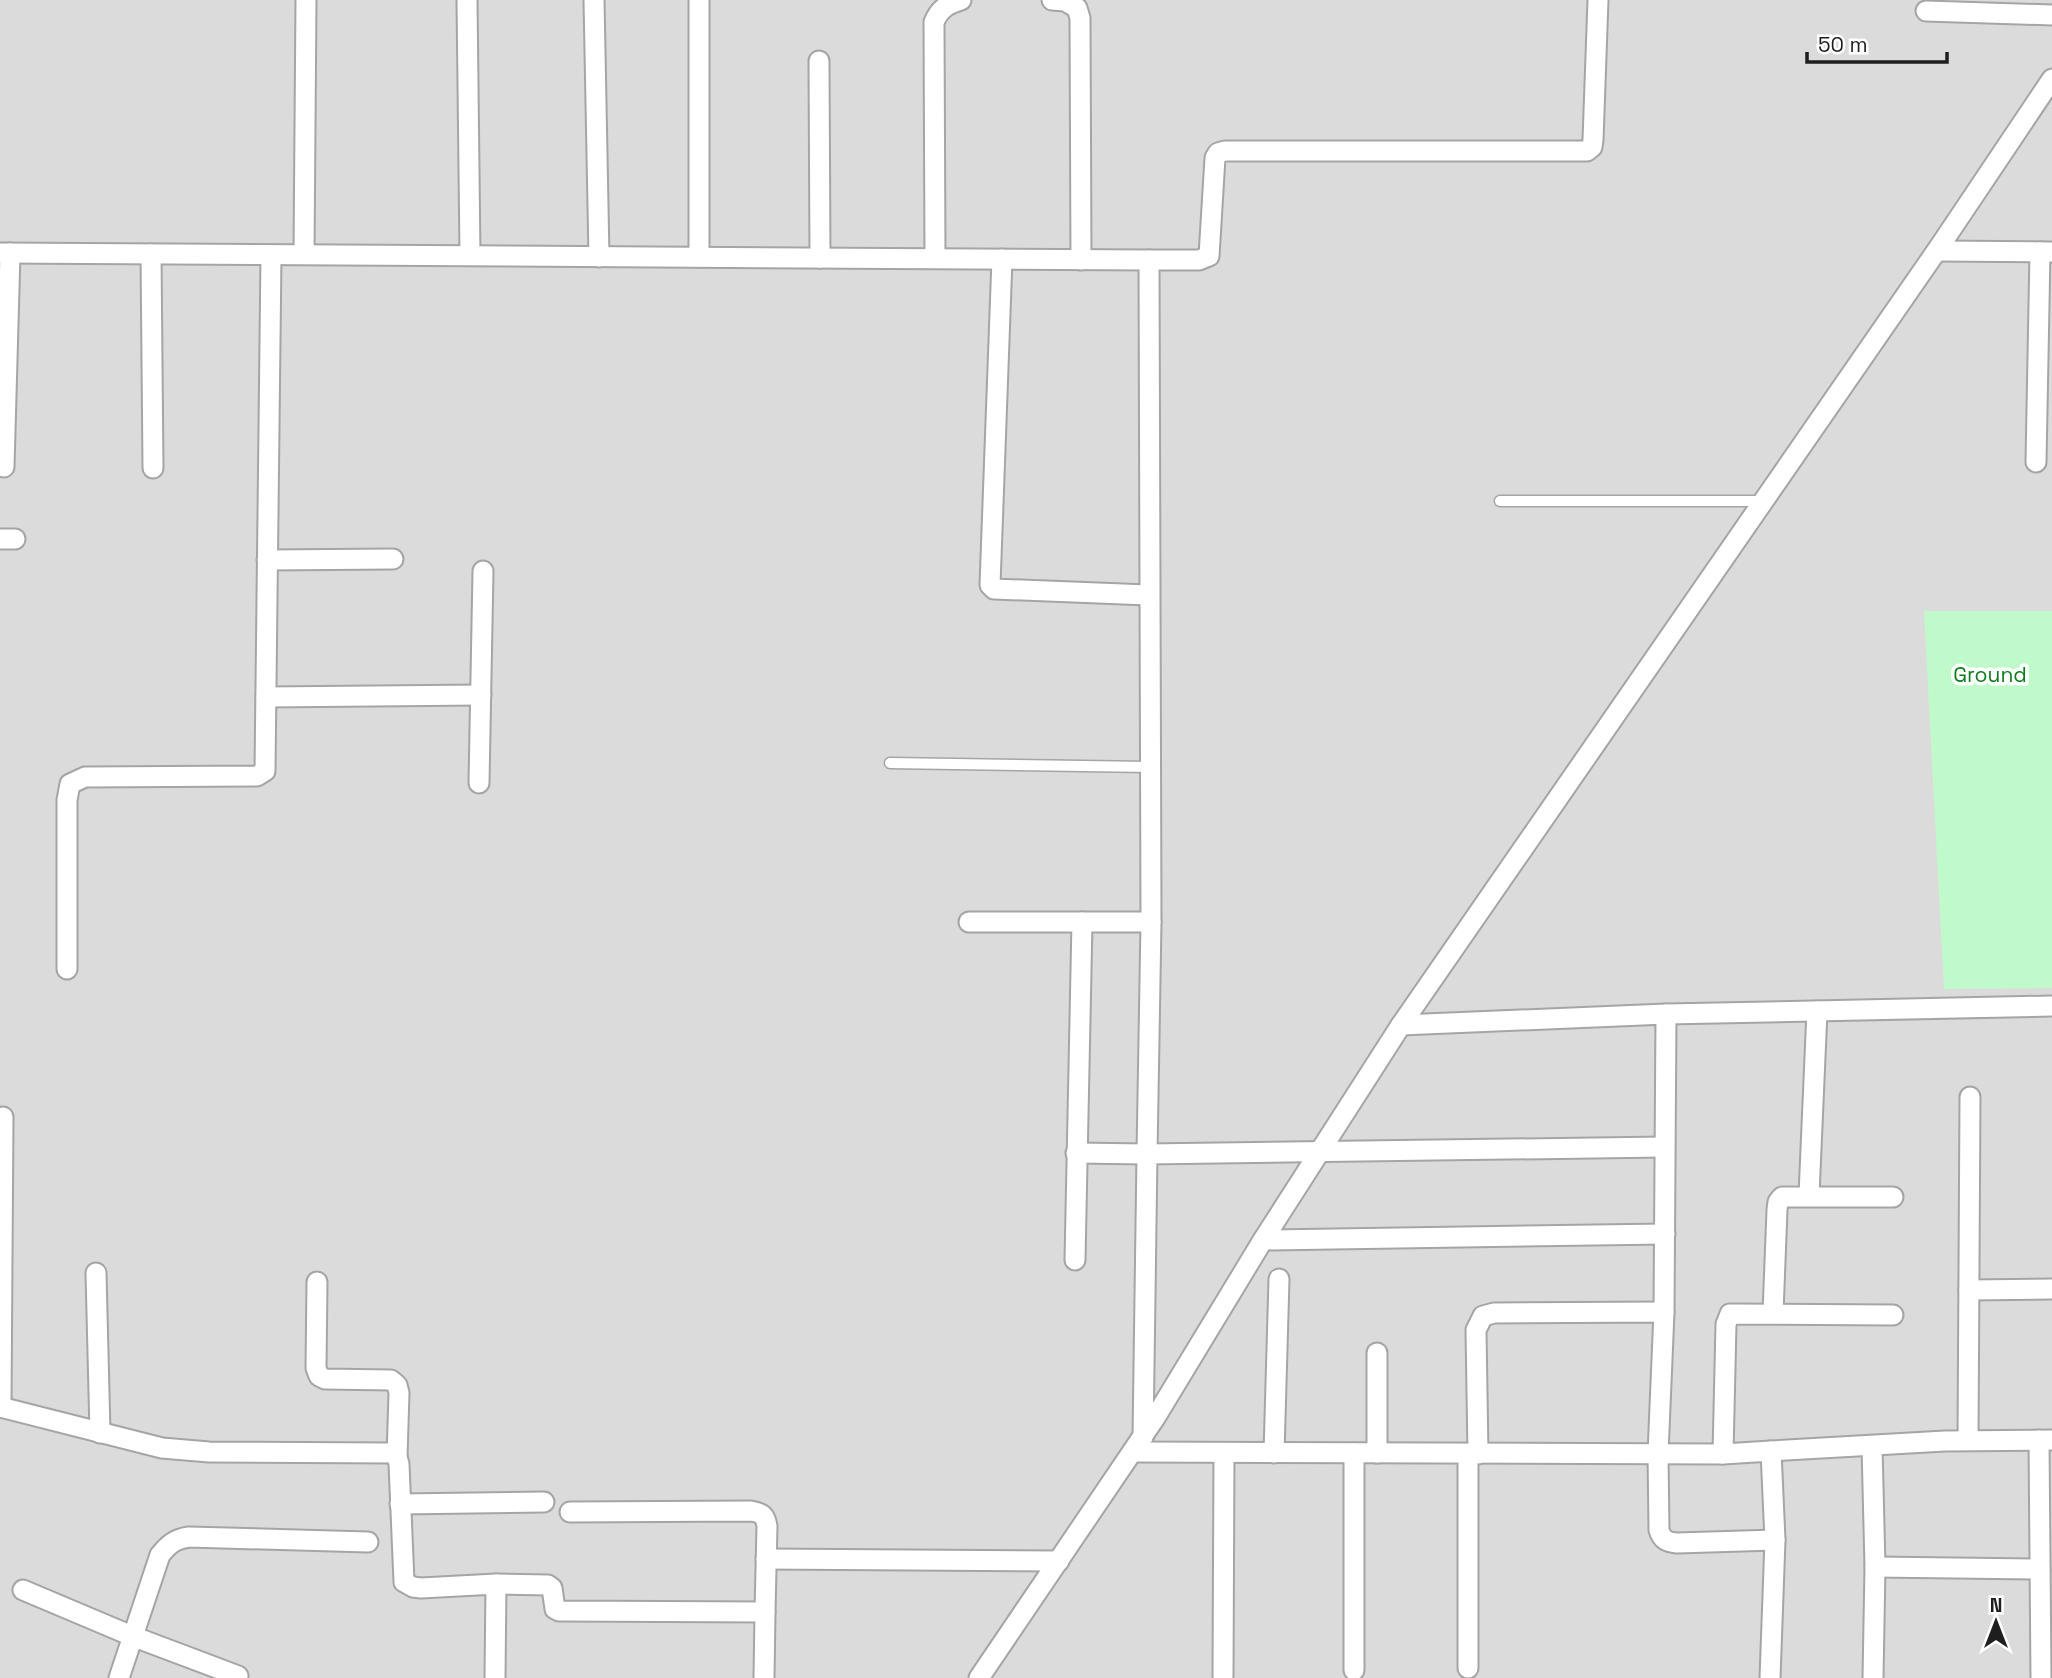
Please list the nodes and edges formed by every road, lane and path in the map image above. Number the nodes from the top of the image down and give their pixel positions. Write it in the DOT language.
graph roads {
  1 [pos="306,0"];
  2 [pos="467,0"];
  3 [pos="594,0"];
  4 [pos="699,0"];
  5 [pos="961,0"];
  6 [pos="1052,0"];
  7 [pos="1598,0"];
  8 [pos="1926,11"];
  9 [pos="2052,15"];
  10 [pos="819,61"];
  11 [pos="2052,79"];
  12 [pos="1937,251"];
  13 [pos="2046,252"];
  14 [pos="5,253"];
  15 [pos="151,254"];
  16 [pos="304,254"];
  17 [pos="271,255"];
  18 [pos="470,255"];
  19 [pos="599,257"];
  20 [pos="699,257"];
  21 [pos="820,258"];
  22 [pos="934,258"];
  23 [pos="1002,259"];
  24 [pos="1081,260"];
  25 [pos="1149,260"];
  26 [pos="2036,463"];
  27 [pos="4,467"];
  28 [pos="153,468"];
  29 [pos="1500,500"];
  30 [pos="1764,501"];
  31 [pos="393,559"];
  32 [pos="267,560"];
  33 [pos="483,571"];
  34 [pos="1148,595"];
  35 [pos="481,695"];
  36 [pos="266,697"];
  37 [pos="890,763"];
  38 [pos="1150,767"];
  39 [pos="479,783"];
  40 [pos="969,922"];
  41 [pos="1082,922"];
  42 [pos="1151,922"];
  43 [pos="67,969"];
  44 [pos="2052,1006"];
  45 [pos="1817,1012"];
  46 [pos="1666,1014"];
  47 [pos="1401,1025"];
  48 [pos="1970,1097"];
  49 [pos="3,1117"];
  50 [pos="1664,1147"];
  51 [pos="1076,1153"];
  52 [pos="1319,1153"];
  53 [pos="1147,1154"];
  54 [pos="1809,1195"];
  55 [pos="1894,1197"];
  56 [pos="1665,1234"];
  57 [pos="1263,1240"];
  58 [pos="1075,1260"];
  59 [pos="96,1273"];
  60 [pos="1279,1279"];
  61 [pos="317,1282"];
  62 [pos="2052,1289"];
  63 [pos="1969,1290"];
  64 [pos="1664,1312"];
  65 [pos="1773,1313"];
  66 [pos="1893,1315"];
  67 [pos="1377,1353"];
  68 [pos="1,1407"];
  69 [pos="100,1433"];
  70 [pos="1968,1440"];
  71 [pos="2045,1440"];
  72 [pos="1138,1445"];
  73 [pos="1872,1446"];
  74 [pos="1771,1451"];
  75 [pos="1224,1453"];
  76 [pos="1274,1453"];
  77 [pos="1354,1453"];
  78 [pos="1377,1453"];
  79 [pos="1473,1454"];
  80 [pos="1658,1454"];
  81 [pos="1723,1454"];
  82 [pos="397,1457"];
  83 [pos="544,1502"];
  84 [pos="400,1504"];
  85 [pos="570,1512"];
  86 [pos="1775,1539"];
  87 [pos="368,1542"];
  88 [pos="766,1559"];
  89 [pos="1059,1561"];
  90 [pos="1875,1567"];
  91 [pos="2040,1569"];
  92 [pos="496,1584"];
  93 [pos="23,1590"];
  94 [pos="765,1612"];
  95 [pos="132,1636"];
  96 [pos="1468,1668"];
  97 [pos="1354,1670"];
  98 [pos="238,1676"];
  99 [pos="1223,1676"];
  100 [pos="119,1678"];
  101 [pos="495,1678"];
  102 [pos="764,1678"];
  103 [pos="979,1678"];
  104 [pos="1770,1678"];
  105 [pos="1873,1678"];
  106 [pos="2041,1678"];
  1 -- 16 [label="street"];
  2 -- 18 [label="street"];
  3 -- 19 [label="street"];
  4 -- 20 [label="street"];
  5 -- 22 [label="street"];
  6 -- 24 [label="street"];
  7 -- 25 [label="street"];
  8 -- 9 [label="street"];
  10 -- 21 [label="street"];
  11 -- 12 [label="street"];
  12 -- 13 [label="street"];
  12 -- 30 [label="street"];
  13 -- 26 [label="street"];
  14 -- 15 [label="street"];
  14 -- 27 [label="street"];
  15 -- 17 [label="street"];
  15 -- 28 [label="street"];
  16 -- 17 [label="street"];
  16 -- 18 [label="street"];
  17 -- 32 [label="street"];
  18 -- 19 [label="street"];
  19 -- 20 [label="street"];
  20 -- 21 [label="street"];
  21 -- 22 [label="street"];
  22 -- 23 [label="street"];
  23 -- 24 [label="street"];
  23 -- 34 [label="street"];
  24 -- 25 [label="street"];
  25 -- 34 [label="street"];
  29 -- 30 [label="lane"];
  30 -- 47 [label="street"];
  31 -- 32 [label="street"];
  32 -- 36 [label="street"];
  33 -- 35 [label="street"];
  34 -- 38 [label="street"];
  35 -- 36 [label="street"];
  35 -- 39 [label="street"];
  36 -- 43 [label="street"];
  37 -- 38 [label="lane"];
  38 -- 42 [label="street"];
  40 -- 41 [label="street"];
  41 -- 42 [label="street"];
  41 -- 51 [label="street"];
  42 -- 53 [label="street"];
  44 -- 45 [label="street"];
  45 -- 46 [label="street"];
  45 -- 54 [label="street"];
  46 -- 47 [label="street"];
  46 -- 50 [label="street"];
  47 -- 52 [label="street"];
  48 -- 63 [label="street"];
  49 -- 68 [label="street"];
  50 -- 52 [label="street"];
  50 -- 56 [label="street"];
  51 -- 53 [label="street"];
  51 -- 58 [label="street"];
  52 -- 53 [label="street"];
  52 -- 57 [label="street"];
  53 -- 72 [label="street"];
  54 -- 55 [label="street"];
  54 -- 65 [label="street"];
  56 -- 57 [label="street"];
  56 -- 64 [label="street"];
  57 -- 72 [label="street"];
  59 -- 69 [label="street"];
  60 -- 76 [label="street"];
  61 -- 82 [label="street"];
  62 -- 63 [label="street"];
  63 -- 70 [label="street"];
  64 -- 79 [label="street"];
  64 -- 80 [label="street"];
  65 -- 66 [label="street"];
  65 -- 81 [label="street"];
  67 -- 78 [label="street"];
  68 -- 69 [label="street"];
  69 -- 82 [label="street"];
  70 -- 71 [label="street"];
  70 -- 73 [label="street"];
  71 -- 91 [label="street"];
  72 -- 75 [label="street"];
  72 -- 89 [label="street"];
  73 -- 74 [label="street"];
  73 -- 90 [label="street"];
  74 -- 81 [label="street"];
  74 -- 86 [label="street"];
  75 -- 76 [label="street"];
  75 -- 99 [label="street"];
  76 -- 77 [label="street"];
  77 -- 78 [label="street"];
  77 -- 97 [label="street"];
  78 -- 79 [label="street"];
  79 -- 80 [label="street"];
  79 -- 96 [label="street"];
  80 -- 81 [label="street"];
  80 -- 86 [label="street"];
  82 -- 84 [label="street"];
  83 -- 84 [label="street"];
  84 -- 92 [label="street"];
  85 -- 88 [label="street"];
  86 -- 104 [label="street"];
  87 -- 95 [label="street"];
  88 -- 89 [label="street"];
  88 -- 94 [label="street"];
  89 -- 103 [label="street"];
  90 -- 91 [label="street"];
  90 -- 105 [label="street"];
  91 -- 106 [label="street"];
  92 -- 94 [label="street"];
  92 -- 101 [label="street"];
  93 -- 95 [label="street"];
  94 -- 102 [label="street"];
  95 -- 98 [label="street"];
  95 -- 100 [label="street"];
}
